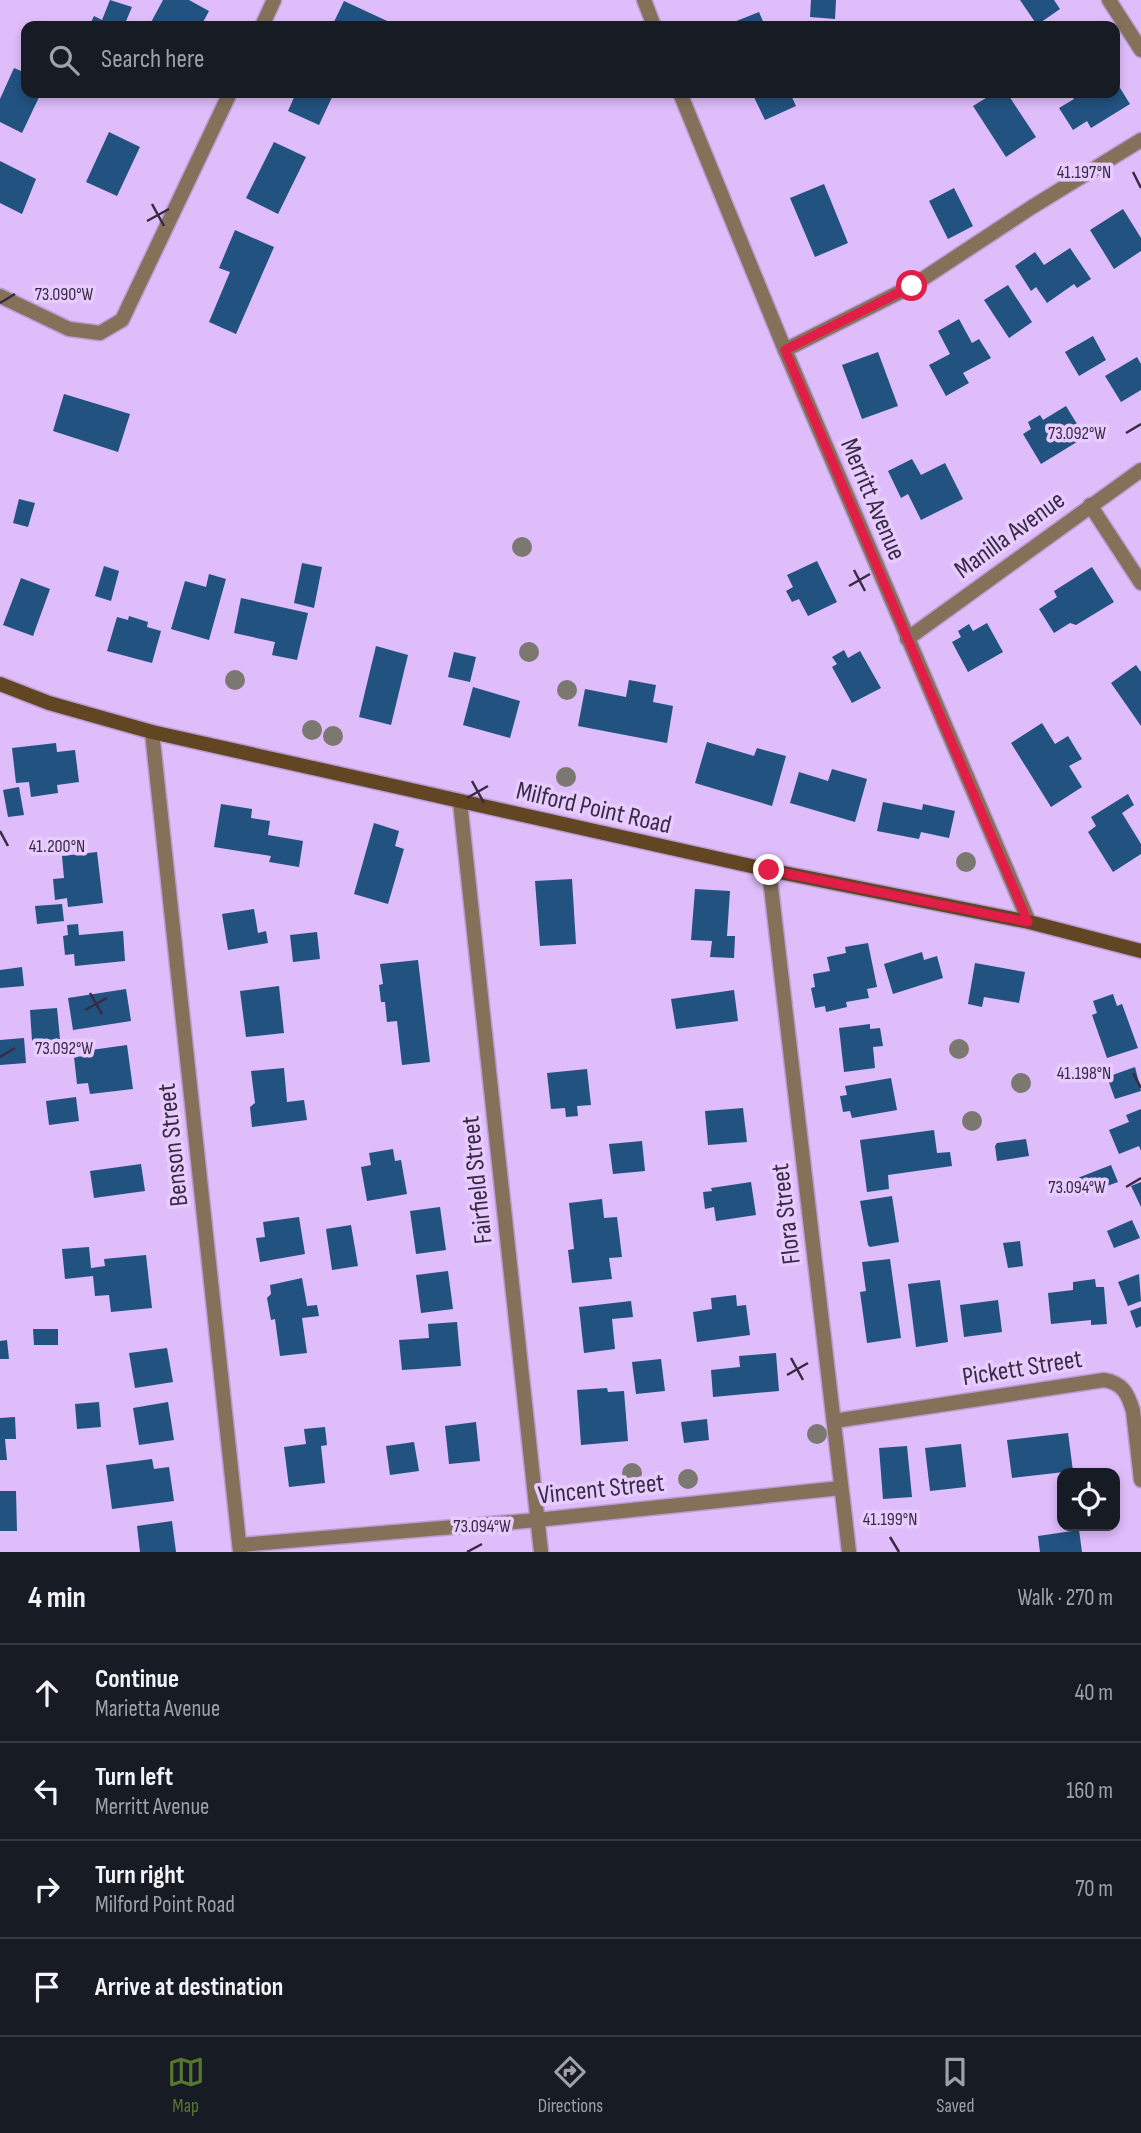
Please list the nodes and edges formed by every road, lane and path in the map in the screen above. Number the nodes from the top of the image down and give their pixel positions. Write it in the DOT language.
graph roads {
  1 [pos="274,0"];
  2 [pos="644,0"];
  3 [pos="1109,0"];
  4 [pos="264,21"];
  5 [pos="652,21"];
  6 [pos="1141,50"];
  7 [pos="228,98"];
  8 [pos="682,98"];
  9 [pos="1141,140"];
  10 [pos="0,296"];
  11 [pos="785,350"];
  12 [pos="1141,470"];
  13 [pos="1090,505"];
  14 [pos="1141,583"];
  15 [pos="907,639"];
  16 [pos="0,684"];
  17 [pos="152,732"];
  18 [pos="460,802"];
  19 [pos="769,870"];
  20 [pos="1028,922"];
  21 [pos="1141,950"];
  22 [pos="834,1421"];
  23 [pos="1141,1480"];
  24 [pos="841,1488"];
  25 [pos="537,1520"];
  26 [pos="240,1549"];
  27 [pos="541,1552"];
  28 [pos="849,1552"];
  1 -- 4 [label="street"];
  2 -- 5 [label="street"];
  3 -- 6 [label="street"];
  7 -- 10 [label="street"];
  8 -- 11 [label="street, Merritt Avenue"];
  9 -- 11 [label="street"];
  11 -- 15 [label="street, Merritt Avenue"];
  12 -- 13 [label="street, Manilla Avenue"];
  13 -- 14 [label="street"];
  13 -- 15 [label="street, Manilla Avenue"];
  15 -- 20 [label="street, Merritt Avenue"];
  16 -- 17 [label="main road, Milford Point Road"];
  17 -- 18 [label="main road, Milford Point Road"];
  17 -- 26 [label="street, Benson Street"];
  18 -- 19 [label="main road, Milford Point Road"];
  18 -- 25 [label="street, Fairfield Street"];
  19 -- 20 [label="main road, Milford Point Road"];
  19 -- 22 [label="street, Flora Street"];
  20 -- 21 [label="main road, Milford Point Road"];
  22 -- 23 [label="street, Pickett Street"];
  22 -- 24 [label="street, Flora Street"];
  24 -- 25 [label="street, Vincent Street"];
  24 -- 28 [label="street, Flora Street"];
  25 -- 26 [label="street, Vincent Street"];
  25 -- 27 [label="street, Fairfield Street"];
}
